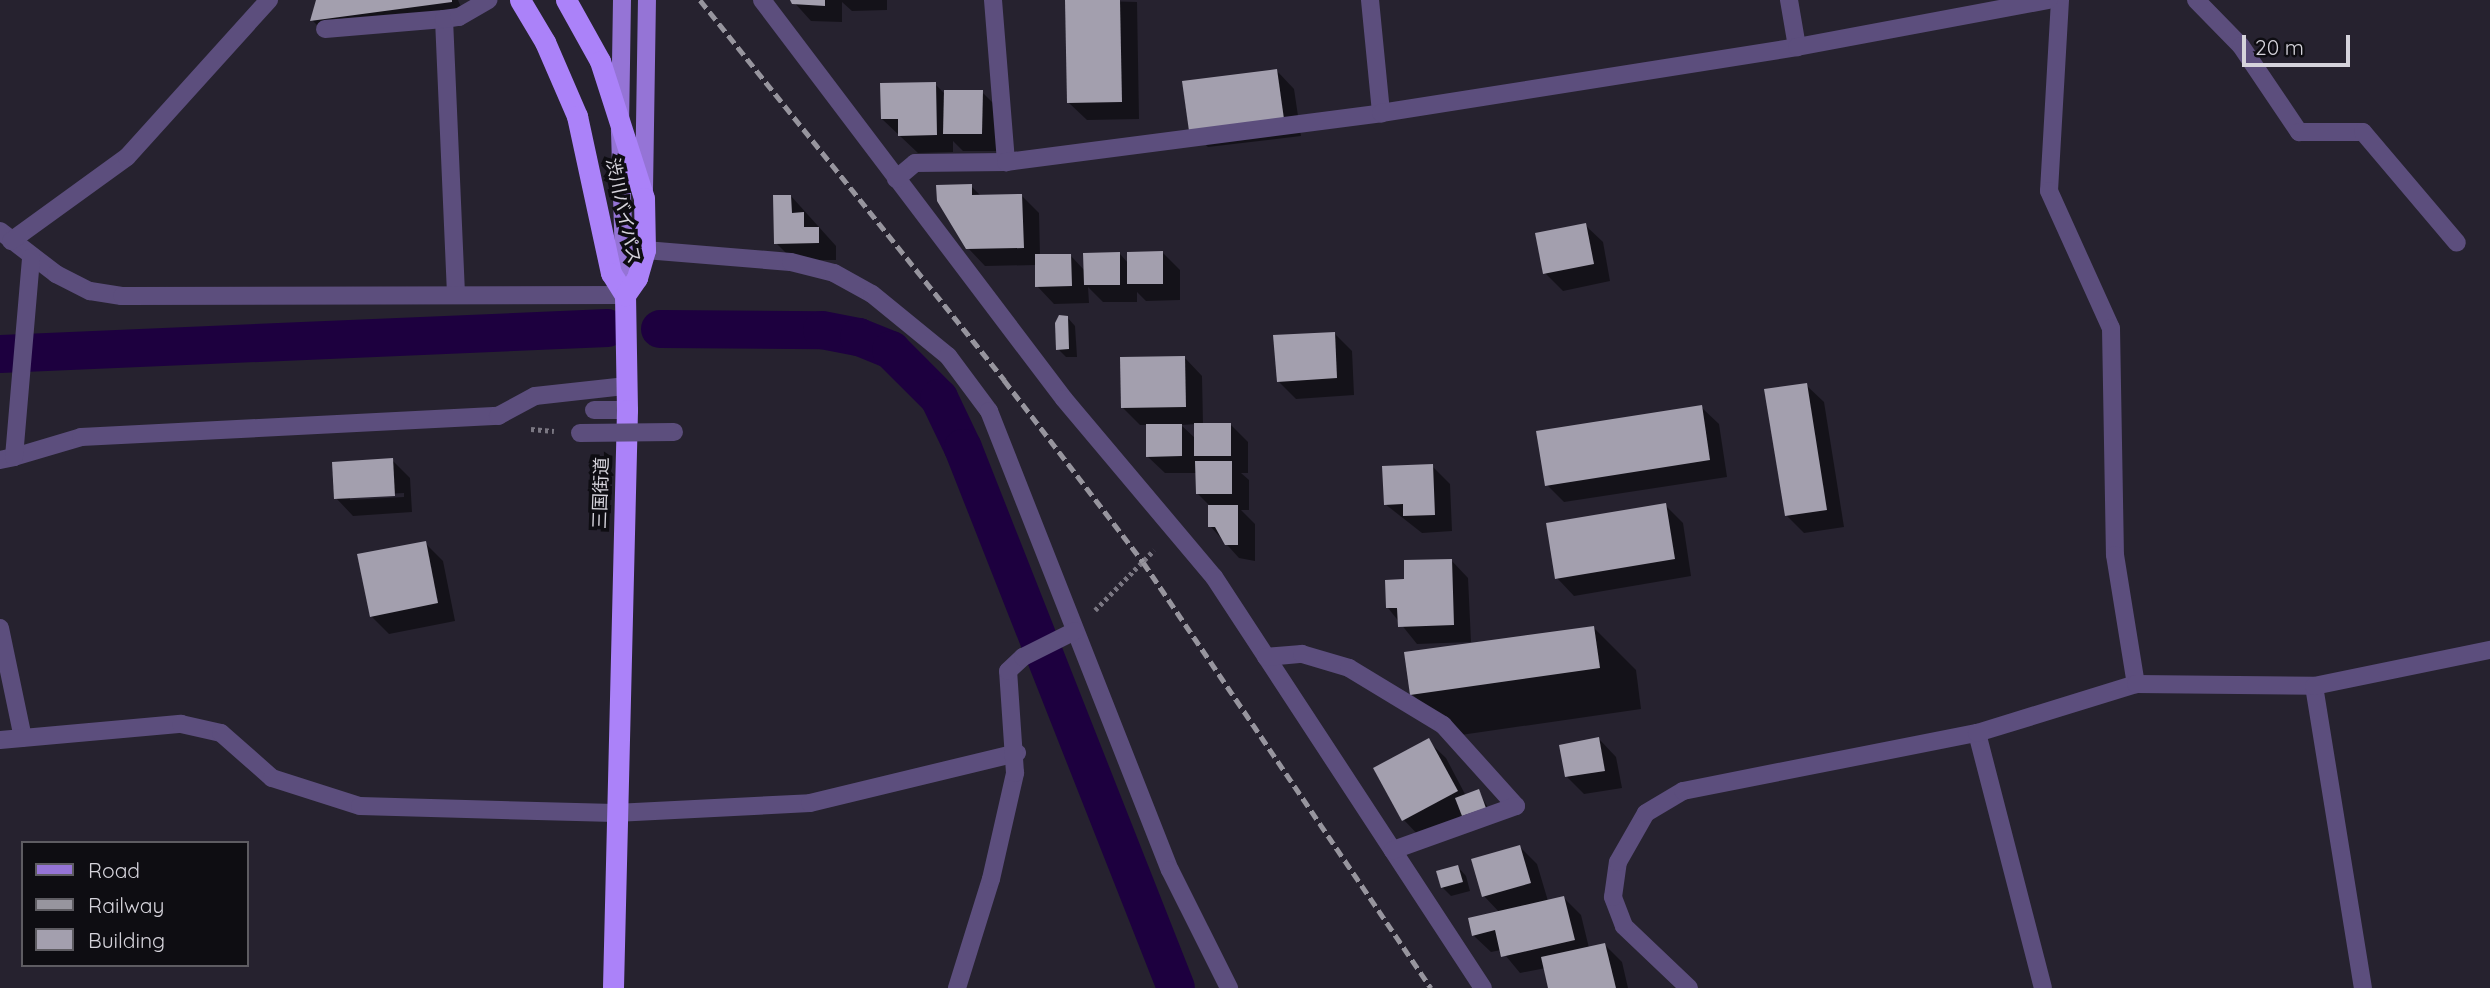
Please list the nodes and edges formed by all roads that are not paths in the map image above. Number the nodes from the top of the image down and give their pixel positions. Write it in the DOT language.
graph roads {
  1 [pos="268,0"];
  2 [pos="489,0"];
  3 [pos="520,0"];
  4 [pos="566,0"];
  5 [pos="622,0"];
  6 [pos="647,0"];
  7 [pos="762,0"];
  8 [pos="993,0"];
  9 [pos="1370,0"];
  10 [pos="1789,0"];
  11 [pos="2049,0"];
  12 [pos="2060,0"];
  13 [pos="2196,0"];
  14 [pos="444,19"];
  15 [pos="325,29"];
  16 [pos="1797,47"];
  17 [pos="1381,113"];
  18 [pos="620,132"];
  19 [pos="1006,162"];
  20 [pos="896,179"];
  21 [pos="644,198"];
  22 [pos="6,236"];
  23 [pos="2457,243"];
  24 [pos="645,250"];
  25 [pos="31,258"];
  26 [pos="456,292"];
  27 [pos="625,295"];
  28 [pos="626,386"];
  29 [pos="594,410"];
  30 [pos="626,410"];
  31 [pos="674,432"];
  32 [pos="580,433"];
  33 [pos="7,459"];
  34 [pos="0,628"];
  35 [pos="1075,631"];
  36 [pos="2490,650"];
  37 [pos="1266,657"];
  38 [pos="2136,684"];
  39 [pos="2314,686"];
  40 [pos="1977,733"];
  41 [pos="23,738"];
  42 [pos="0,740"];
  43 [pos="1017,753"];
  44 [pos="615,813"];
  45 [pos="1393,850"];
  46 [pos="613,988"];
  47 [pos="957,988"];
  48 [pos="1229,988"];
  49 [pos="1483,988"];
  50 [pos="1689,988"];
  51 [pos="2043,988"];
  52 [pos="2362,988"];
  1 -- 22 [label="street"];
  2 -- 14 [label="street"];
  3 -- 27 [label="highway, 渋川バイパス"];
  4 -- 18 [label="highway, 渋川バイパス"];
  5 -- 18 [label="main road, 三国街道"];
  6 -- 21 [label="main road"];
  7 -- 20 [label="street"];
  8 -- 19 [label="street"];
  9 -- 17 [label="street"];
  10 -- 16 [label="street"];
  11 -- 16 [label="street"];
  12 -- 38 [label="street"];
  13 -- 23 [label="street"];
  14 -- 15 [label="street"];
  14 -- 26 [label="street"];
  16 -- 17 [label="street"];
  17 -- 19 [label="street"];
  18 -- 21 [label="highway, 渋川バイパス"];
  18 -- 27 [label="main road, 三国街道"];
  19 -- 20 [label="street"];
  20 -- 37 [label="street"];
  21 -- 24 [label="highway, 渋川バイパス"];
  22 -- 25 [label="street"];
  24 -- 27 [label="highway, 渋川バイパス"];
  24 -- 35 [label="street"];
  25 -- 26 [label="street"];
  25 -- 33 [label="street"];
  26 -- 27 [label="street"];
  27 -- 28 [label="highway, 三国街道"];
  28 -- 30 [label="highway, 三国街道"];
  28 -- 33 [label="street"];
  29 -- 30 [label="street"];
  30 -- 44 [label="highway, 三国街道"];
  31 -- 32 [label="street, bridge"];
  34 -- 41 [label="street"];
  35 -- 43 [label="street"];
  35 -- 48 [label="street"];
  36 -- 39 [label="street"];
  37 -- 45 [label="street"];
  37 -- 45 [label="street"];
  38 -- 39 [label="street"];
  38 -- 40 [label="street"];
  39 -- 52 [label="street"];
  40 -- 50 [label="street"];
  40 -- 51 [label="street"];
  41 -- 42 [label="street"];
  41 -- 44 [label="street"];
  43 -- 44 [label="street"];
  43 -- 47 [label="street"];
  44 -- 46 [label="highway, 三国街道"];
  45 -- 49 [label="street"];
}
